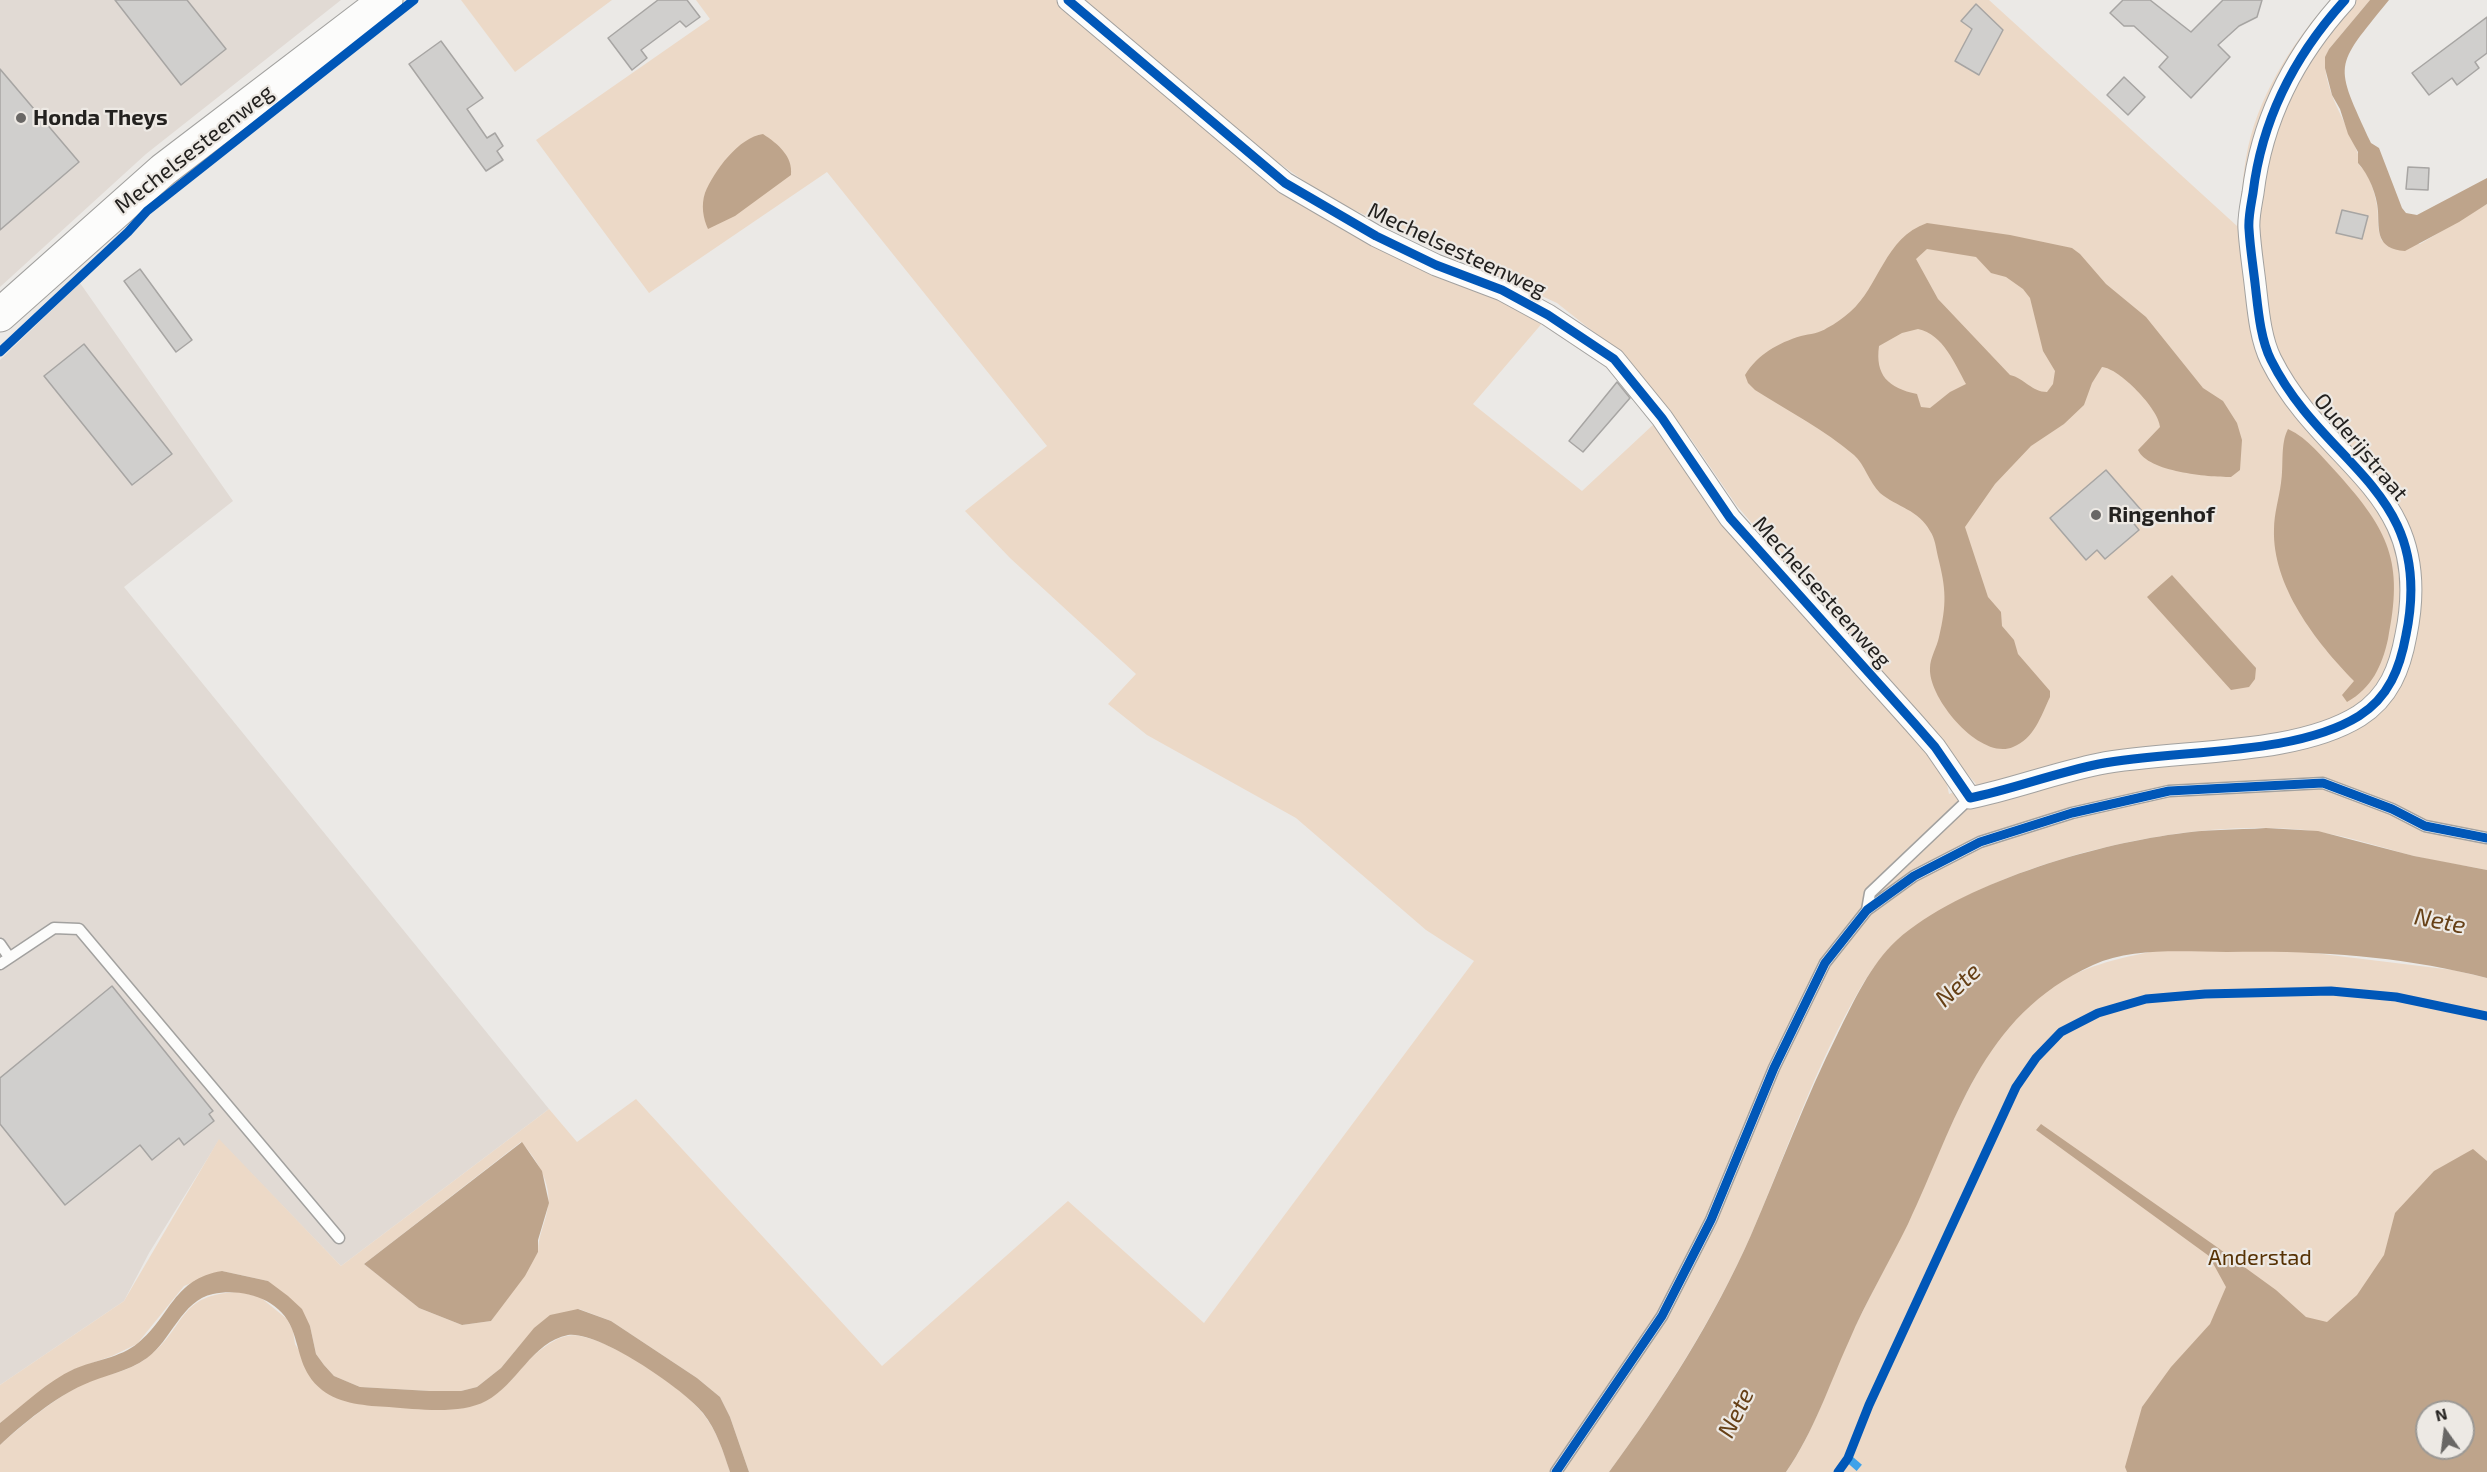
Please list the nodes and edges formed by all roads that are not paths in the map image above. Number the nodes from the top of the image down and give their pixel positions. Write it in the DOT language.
graph roads {
  1 [pos="386,0"];
  2 [pos="1068,0"];
  3 [pos="2345,0"];
  4 [pos="2,310"];
  5 [pos="1970,798"];
  6 [pos="2487,838"];
  7 [pos="1867,910"];
  8 [pos="0,944"];
  9 [pos="5,960"];
  10 [pos="339,1238"];
  11 [pos="1556,1472"];
  1 -- 4 [label="main road, Mechelsesteenweg"];
  2 -- 5 [label="street, Mechelsesteenweg"];
  3 -- 5 [label="street, Ouderijstraat"];
  5 -- 7 [label="lane"];
  6 -- 7 [label="lane"];
  7 -- 11 [label="lane"];
  8 -- 9 [label="lane"];
  9 -- 10 [label="lane"];
}
